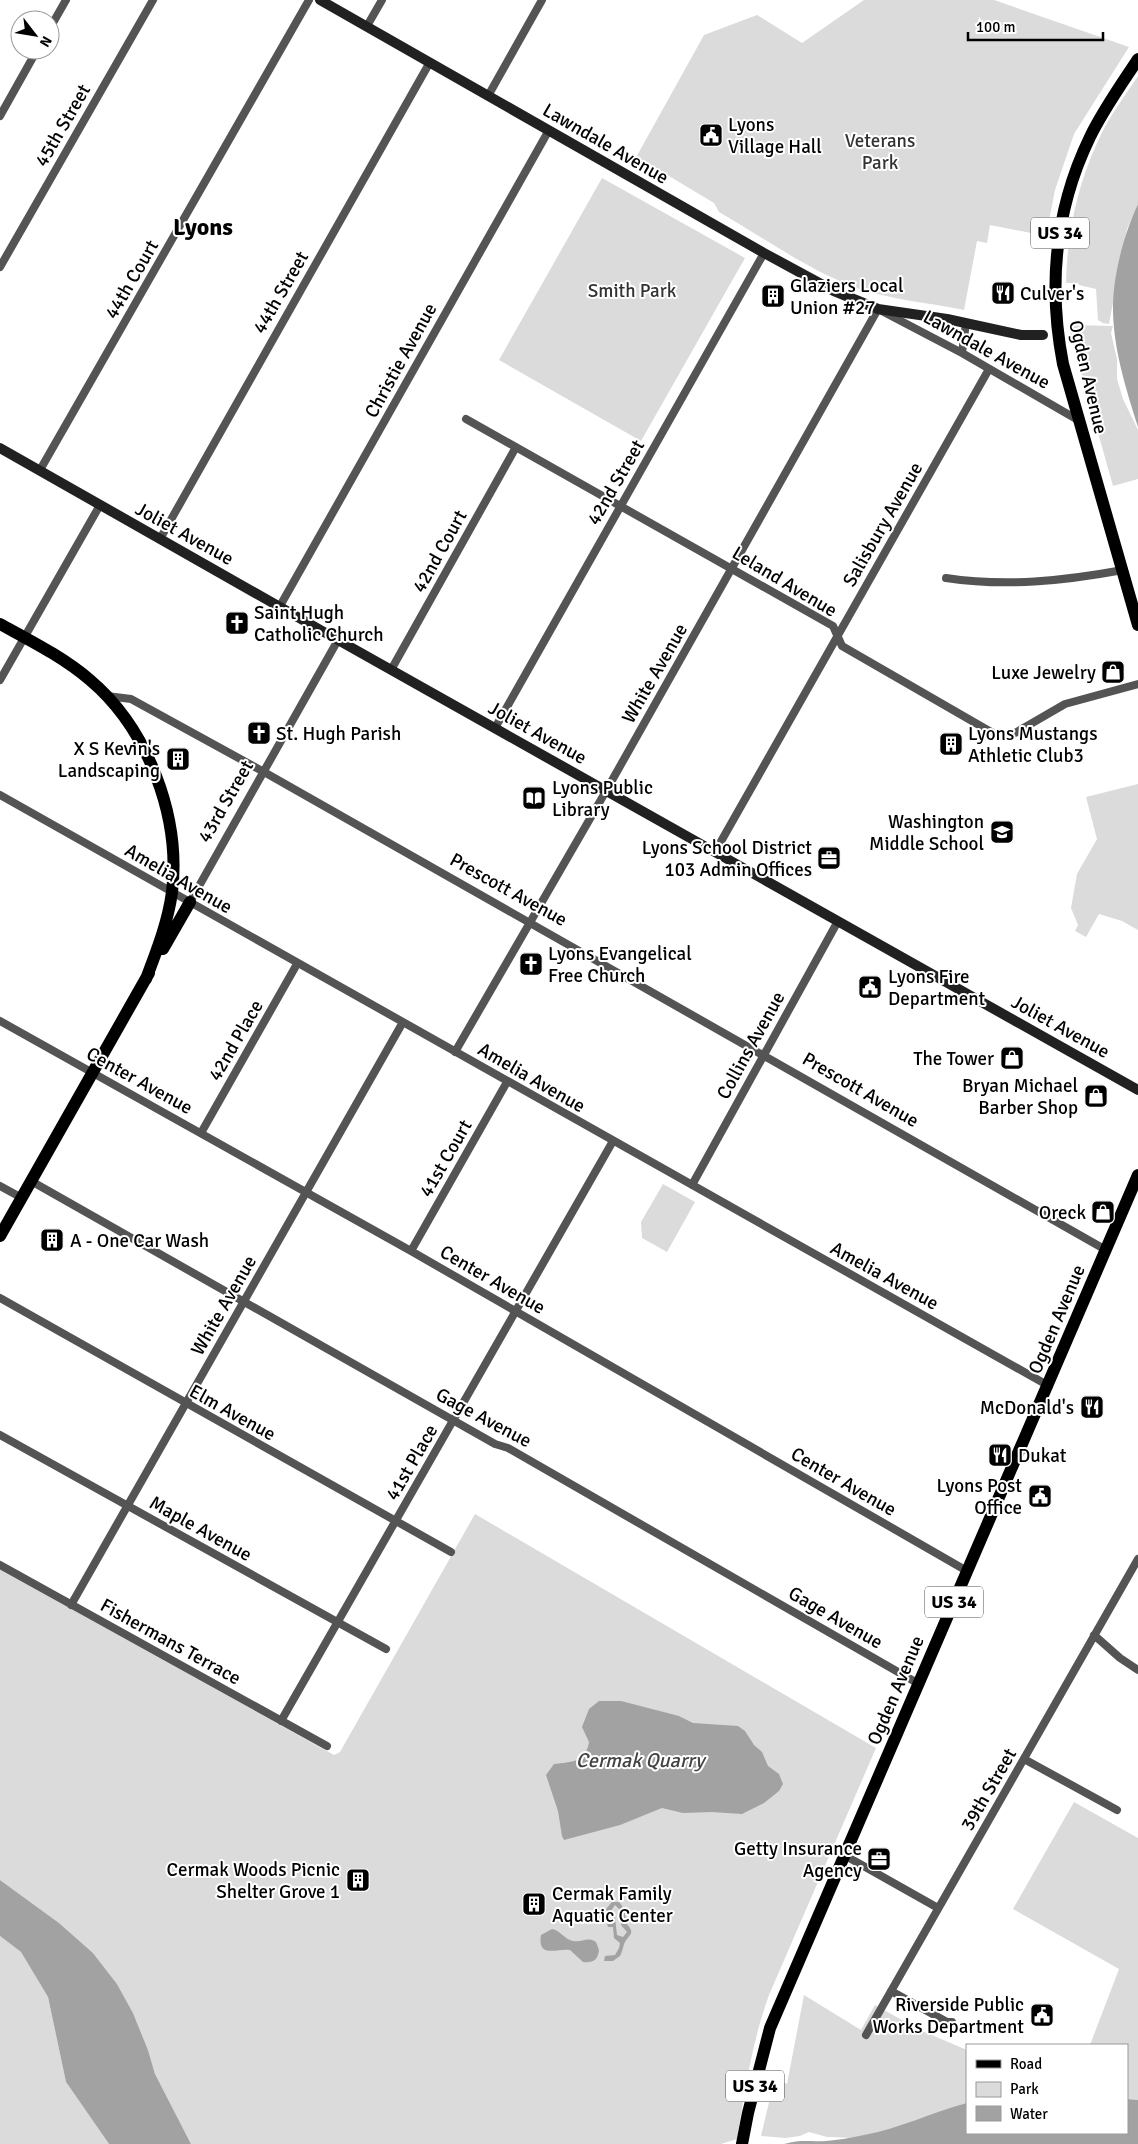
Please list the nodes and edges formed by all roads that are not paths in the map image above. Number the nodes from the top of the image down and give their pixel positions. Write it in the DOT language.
graph roads {
  1 [pos="153,0"];
  2 [pos="309,0"];
  3 [pos="320,0"];
  4 [pos="382,0"];
  5 [pos="542,0"];
  6 [pos="367,26"];
  7 [pos="1138,59"];
  8 [pos="31,60"];
  9 [pos="430,62"];
  10 [pos="488,96"];
  11 [pos="0,116"];
  12 [pos="549,130"];
  13 [pos="764,254"];
  14 [pos="0,267"];
  15 [pos="878,309"];
  16 [pos="966,323"];
  17 [pos="1057,334"];
  18 [pos="1043,335"];
  19 [pos="962,353"];
  20 [pos="989,369"];
  21 [pos="466,419"];
  22 [pos="1078,420"];
  23 [pos="516,447"];
  24 [pos="0,448"];
  25 [pos="40,470"];
  26 [pos="100,505"];
  27 [pos="621,506"];
  28 [pos="160,539"];
  29 [pos="732,568"];
  30 [pos="1123,570"];
  31 [pos="946,578"];
  32 [pos="280,606"];
  33 [pos="0,624"];
  34 [pos="1138,625"];
  35 [pos="838,635"];
  36 [pos="24,637"];
  37 [pos="338,640"];
  38 [pos="391,670"];
  39 [pos="0,680"];
  40 [pos="1138,684"];
  41 [pos="106,696"];
  42 [pos="495,728"];
  43 [pos="264,772"];
  44 [pos="606,791"];
  45 [pos="0,795"];
  46 [pos="715,852"];
  47 [pos="172,892"];
  48 [pos="190,902"];
  49 [pos="838,921"];
  50 [pos="529,922"];
  51 [pos="297,964"];
  52 [pos="146,979"];
  53 [pos="0,1021"];
  54 [pos="402,1022"];
  55 [pos="455,1052"];
  56 [pos="763,1054"];
  57 [pos="93,1073"];
  58 [pos="508,1082"];
  59 [pos="1138,1090"];
  60 [pos="201,1133"];
  61 [pos="613,1141"];
  62 [pos="1138,1176"];
  63 [pos="31,1182"];
  64 [pos="692,1185"];
  65 [pos="0,1186"];
  66 [pos="306,1192"];
  67 [pos="22,1198"];
  68 [pos="0,1236"];
  69 [pos="1106,1250"];
  70 [pos="411,1251"];
  71 [pos="0,1298"];
  72 [pos="243,1303"];
  73 [pos="516,1311"];
  74 [pos="1048,1386"];
  75 [pos="185,1404"];
  76 [pos="454,1420"];
  77 [pos="0,1435"];
  78 [pos="127,1506"];
  79 [pos="396,1522"];
  80 [pos="451,1552"];
  81 [pos="1138,1559"];
  82 [pos="0,1565"];
  83 [pos="967,1571"];
  84 [pos="71,1604"];
  85 [pos="337,1623"];
  86 [pos="1094,1635"];
  87 [pos="386,1650"];
  88 [pos="1138,1670"];
  89 [pos="919,1684"];
  90 [pos="281,1721"];
  91 [pos="327,1746"];
  92 [pos="1024,1758"];
  93 [pos="1117,1810"];
  94 [pos="844,1855"];
  95 [pos="938,1908"];
  96 [pos="892,1991"];
  97 [pos="952,2022"];
  98 [pos="866,2035"];
  99 [pos="742,2144"];
  1 -- 14 [label="street, 45th Street"];
  2 -- 25 [label="street, 44th Court"];
  3 -- 6 [label="street, Lawndale Avenue"];
  4 -- 6 [label="street"];
  5 -- 10 [label="street"];
  6 -- 9 [label="street, Lawndale Avenue"];
  7 -- 17 [label="main road, Ogden Avenue / US 34"];
  8 -- 11 [label="street"];
  9 -- 10 [label="street, Lawndale Avenue"];
  9 -- 28 [label="street, 44th Street"];
  10 -- 12 [label="street, Lawndale Avenue"];
  12 -- 13 [label="street, Lawndale Avenue"];
  12 -- 32 [label="street, Christie Avenue"];
  13 -- 15 [label="street, Lawndale Avenue"];
  13 -- 27 [label="street, 42nd Street"];
  15 -- 16 [label="street, Lawndale Avenue"];
  15 -- 19 [label="street, Lawndale Avenue"];
  15 -- 29 [label="street, White Avenue"];
  16 -- 18 [label="street, Lawndale Avenue"];
  16 -- 19 [label="street"];
  17 -- 18 [label="street, Lawndale Avenue"];
  17 -- 22 [label="main road, Ogden Avenue / US 34"];
  19 -- 20 [label="street, Lawndale Avenue"];
  20 -- 22 [label="street, Lawndale Avenue"];
  20 -- 35 [label="street, Salisbury Avenue"];
  21 -- 23 [label="street, Leland Avenue"];
  22 -- 30 [label="main road, Ogden Avenue / US 34"];
  23 -- 27 [label="street, Leland Avenue"];
  23 -- 38 [label="street, 42nd Court"];
  24 -- 25 [label="street, Joliet Avenue"];
  25 -- 26 [label="street, Joliet Avenue"];
  26 -- 28 [label="street, Joliet Avenue"];
  26 -- 36 [label="street"];
  27 -- 29 [label="street, Leland Avenue"];
  27 -- 42 [label="street, 42nd Street"];
  28 -- 32 [label="street, Joliet Avenue"];
  29 -- 35 [label="street, Leland Avenue"];
  29 -- 44 [label="street, White Avenue"];
  30 -- 31 [label="street"];
  30 -- 34 [label="main road, Ogden Avenue / US 34"];
  32 -- 37 [label="street, Joliet Avenue"];
  33 -- 36 [label="main road"];
  35 -- 40 [label="street, Leland Avenue"];
  35 -- 46 [label="street, Salisbury Avenue"];
  36 -- 39 [label="street"];
  36 -- 41 [label="main road"];
  37 -- 38 [label="street, Joliet Avenue"];
  37 -- 43 [label="street, 43rd Street"];
  38 -- 42 [label="street, Joliet Avenue"];
  41 -- 43 [label="street, Prescott Avenue"];
  41 -- 47 [label="main road"];
  42 -- 44 [label="street, Joliet Avenue"];
  43 -- 48 [label="street, 43rd Street"];
  43 -- 50 [label="street, Prescott Avenue"];
  44 -- 46 [label="street, Joliet Avenue"];
  44 -- 50 [label="street, White Avenue"];
  45 -- 47 [label="street, Amelia Avenue"];
  46 -- 49 [label="street, Joliet Avenue"];
  47 -- 48 [label="street, Amelia Avenue"];
  47 -- 52 [label="main road"];
  48 -- 51 [label="street, Amelia Avenue"];
  48 -- 52 [label="main road"];
  49 -- 56 [label="street, Collins Avenue"];
  49 -- 59 [label="street, Joliet Avenue"];
  50 -- 55 [label="street, White Avenue"];
  50 -- 56 [label="street, Prescott Avenue"];
  51 -- 54 [label="street, Amelia Avenue"];
  51 -- 60 [label="street, 42nd Place"];
  52 -- 57 [label="main road"];
  53 -- 57 [label="street, Center Avenue"];
  54 -- 55 [label="street, Amelia Avenue"];
  54 -- 66 [label="street, White Avenue"];
  55 -- 58 [label="street, Amelia Avenue"];
  56 -- 64 [label="street, Collins Avenue"];
  56 -- 69 [label="street, Prescott Avenue"];
  57 -- 60 [label="street, Center Avenue"];
  57 -- 63 [label="main road"];
  58 -- 61 [label="street, Amelia Avenue"];
  58 -- 70 [label="street, 41st Court"];
  60 -- 66 [label="street, Center Avenue"];
  61 -- 64 [label="street, Amelia Avenue"];
  61 -- 73 [label="street, 41st Place"];
  62 -- 69 [label="main road, Ogden Avenue / US 34"];
  63 -- 67 [label="main road"];
  63 -- 72 [label="street, Gage Avenue"];
  64 -- 74 [label="street, Amelia Avenue"];
  65 -- 67 [label="street"];
  66 -- 70 [label="street, Center Avenue"];
  66 -- 72 [label="street, White Avenue"];
  67 -- 68 [label="main road"];
  69 -- 74 [label="main road, Ogden Avenue / US 34"];
  70 -- 73 [label="street, Center Avenue"];
  71 -- 75 [label="street, Elm Avenue"];
  72 -- 75 [label="street, White Avenue"];
  72 -- 76 [label="street, Gage Avenue"];
  73 -- 76 [label="street, 41st Place"];
  73 -- 83 [label="street, Center Avenue"];
  74 -- 83 [label="main road, Ogden Avenue / US 34"];
  75 -- 78 [label="street, White Avenue"];
  75 -- 79 [label="street, Elm Avenue"];
  76 -- 79 [label="street, 41st Place"];
  76 -- 89 [label="street, Gage Avenue"];
  77 -- 78 [label="street, Maple Avenue"];
  78 -- 84 [label="street, White Avenue"];
  78 -- 85 [label="street, Maple Avenue"];
  79 -- 80 [label="street, Elm Avenue"];
  79 -- 85 [label="street, 41st Place"];
  81 -- 86 [label="street, 39th Street"];
  82 -- 84 [label="street, Fishermans Terrace"];
  83 -- 89 [label="main road, Ogden Avenue / US 34"];
  84 -- 90 [label="street, Fishermans Terrace"];
  85 -- 87 [label="street, Maple Avenue"];
  85 -- 90 [label="street, 41st Place"];
  86 -- 88 [label="street"];
  86 -- 92 [label="street, 39th Street"];
  89 -- 94 [label="main road, Ogden Avenue / US 34"];
  90 -- 91 [label="street, Fishermans Terrace"];
  92 -- 93 [label="street"];
  92 -- 95 [label="street, 39th Street"];
  94 -- 95 [label="street"];
  94 -- 99 [label="main road, Ogden Avenue / US 34"];
  95 -- 96 [label="street, 39th Street"];
  96 -- 97 [label="street"];
  96 -- 98 [label="street, 39th Street"];
}
